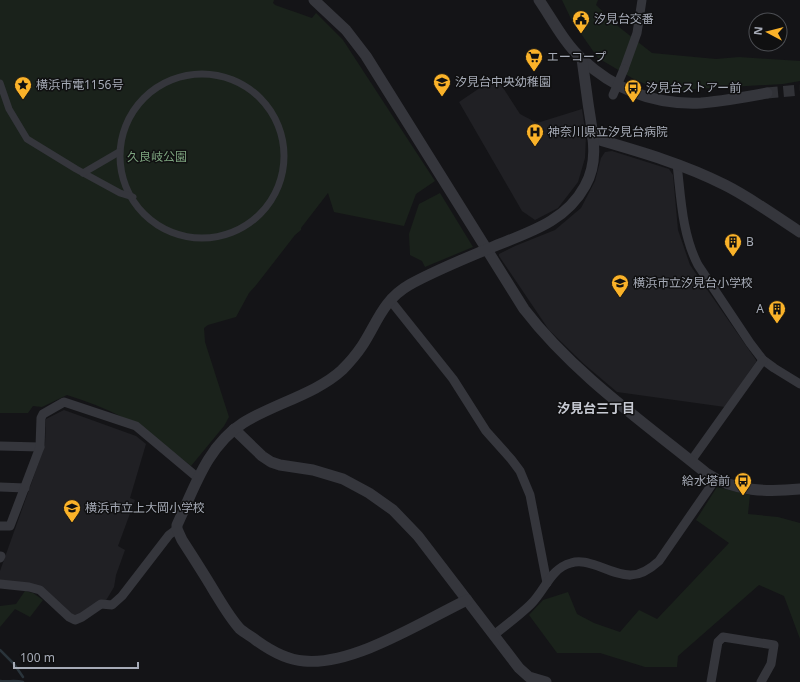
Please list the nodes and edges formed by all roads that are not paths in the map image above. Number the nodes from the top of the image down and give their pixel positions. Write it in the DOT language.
graph roads {
  1 [pos="314,0"];
  2 [pos="540,0"];
  3 [pos="642,0"];
  4 [pos="582,59"];
  5 [pos="0,83"];
  6 [pos="767,94"];
  7 [pos="613,95"];
  8 [pos="594,138"];
  9 [pos="119,152"];
  10 [pos="677,164"];
  11 [pos="82,173"];
  12 [pos="133,197"];
  13 [pos="800,232"];
  14 [pos="487,249"];
  15 [pos="390,300"];
  16 [pos="763,360"];
  17 [pos="800,384"];
  18 [pos="234,429"];
  19 [pos="0,446"];
  20 [pos="40,447"];
  21 [pos="691,461"];
  22 [pos="198,478"];
  23 [pos="716,480"];
  24 [pos="0,487"];
  25 [pos="25,488"];
  26 [pos="800,489"];
  27 [pos="0,526"];
  28 [pos="177,530"];
  29 [pos="547,583"];
  30 [pos="0,584"];
  31 [pos="467,600"];
  32 [pos="494,635"];
  33 [pos="546,682"];
  34 [pos="711,682"];
  35 [pos="761,682"];
  1 -- 14 [label="street"];
  2 -- 4 [label="street"];
  3 -- 7 [label="street, bridge"];
  4 -- 6 [label="street"];
  4 -- 8 [label="street"];
  5 -- 11 [label="street"];
  8 -- 10 [label="street"];
  8 -- 14 [label="street"];
  9 -- 11 [label="street"];
  9 -- 12 [label="street"];
  9 -- 12 [label="street"];
  10 -- 13 [label="street"];
  10 -- 16 [label="street"];
  11 -- 12 [label="street"];
  14 -- 15 [label="street"];
  14 -- 21 [label="street"];
  15 -- 18 [label="street"];
  15 -- 29 [label="street"];
  16 -- 17 [label="street"];
  16 -- 21 [label="street"];
  18 -- 22 [label="street"];
  18 -- 31 [label="street"];
  19 -- 20 [label="street"];
  20 -- 22 [label="street"];
  20 -- 25 [label="street"];
  21 -- 23 [label="street"];
  22 -- 28 [label="street"];
  23 -- 26 [label="street"];
  23 -- 29 [label="street"];
  24 -- 25 [label="street"];
  25 -- 27 [label="street"];
  28 -- 30 [label="street"];
  28 -- 31 [label="street"];
  29 -- 32 [label="street"];
  31 -- 32 [label="street"];
  32 -- 33 [label="street"];
  34 -- 35 [label="street"];
}
